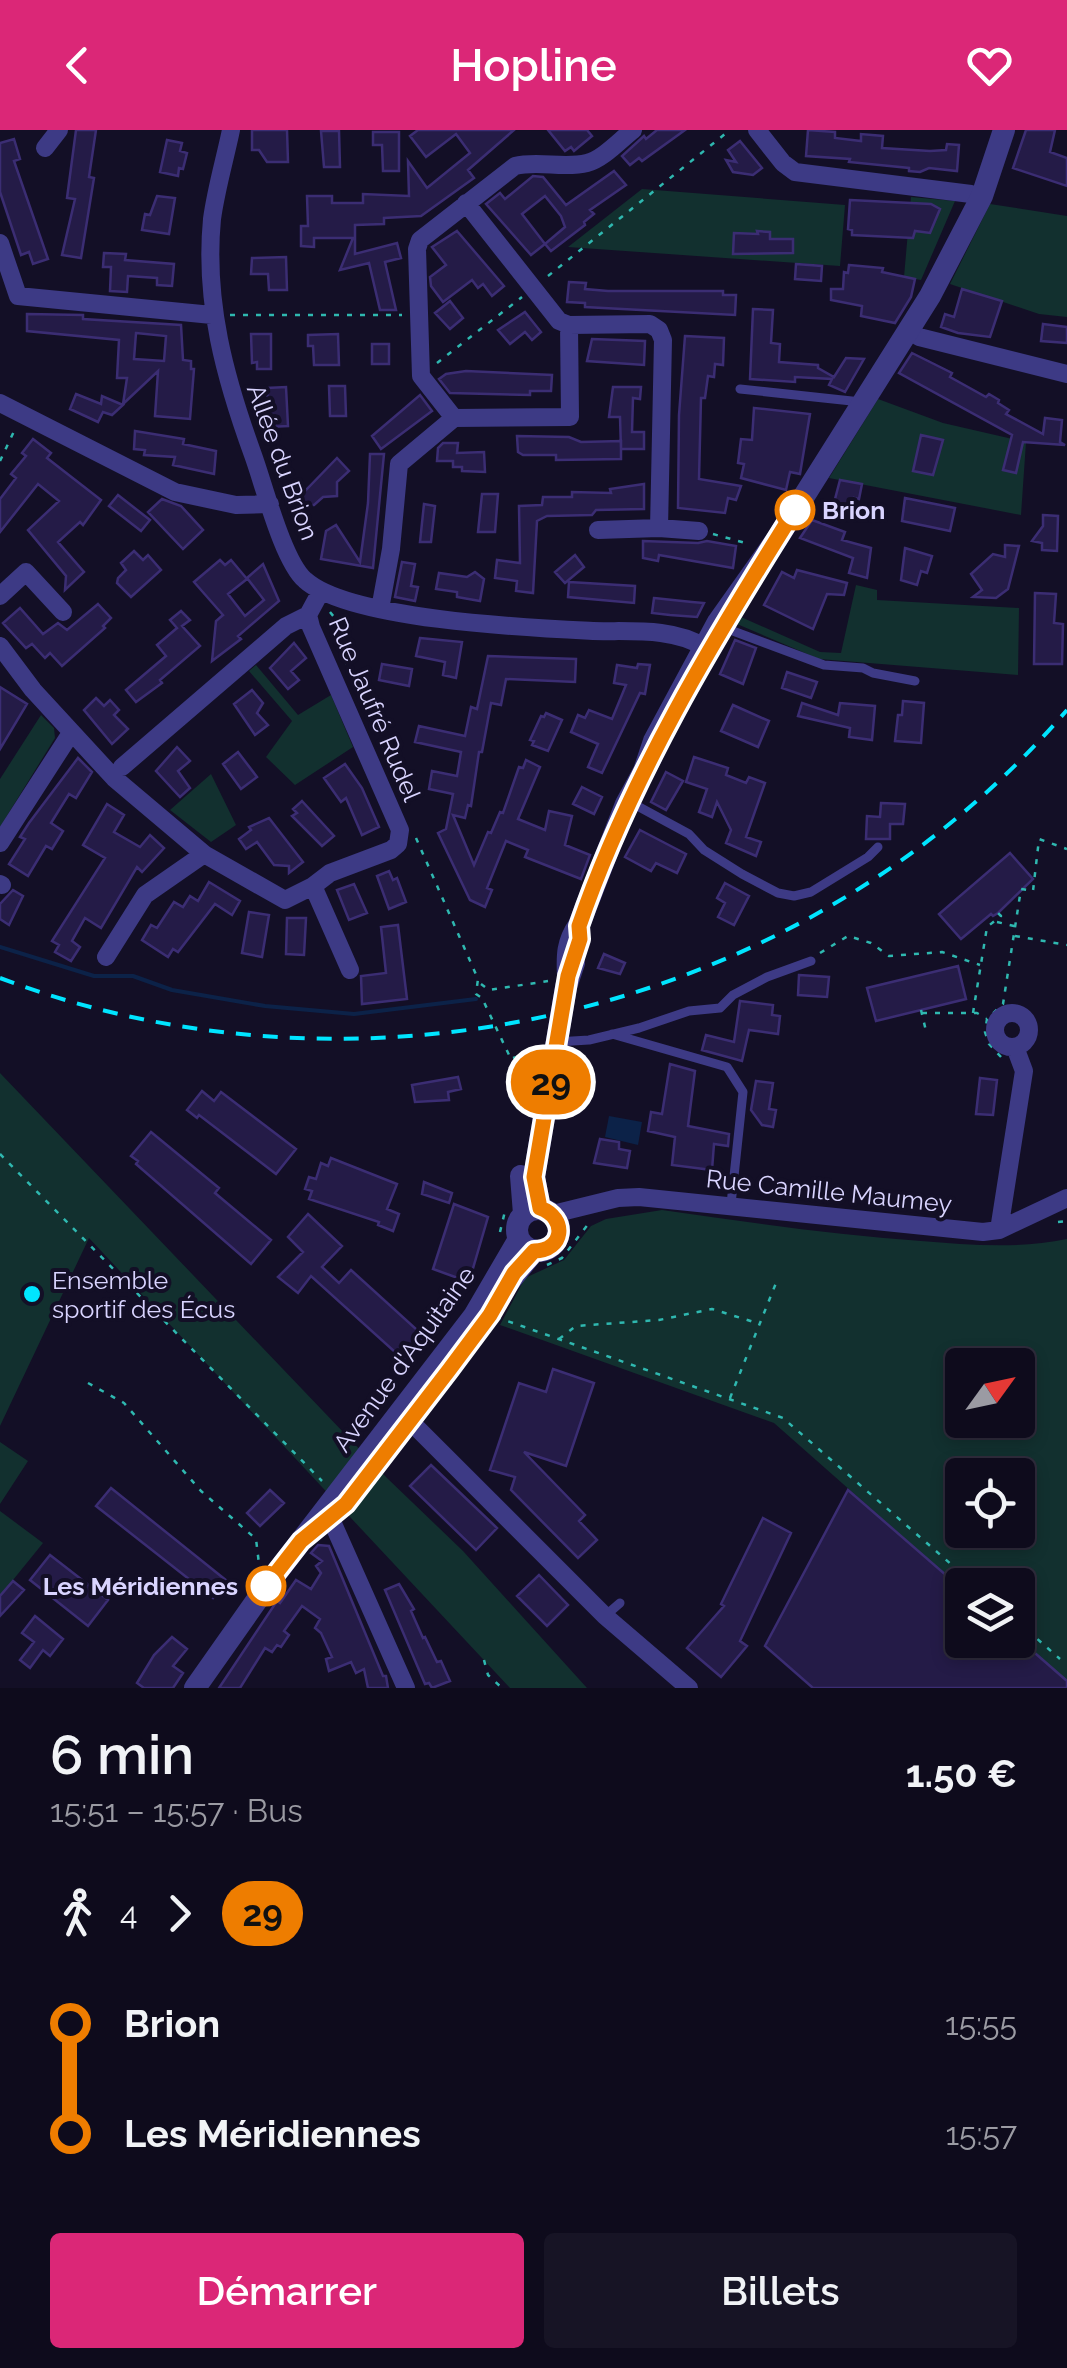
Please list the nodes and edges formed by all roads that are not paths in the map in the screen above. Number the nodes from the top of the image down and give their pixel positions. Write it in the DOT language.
graph roads {
  1 [pos="59,130"];
  2 [pos="231,130"];
  3 [pos="633,130"];
  4 [pos="756,130"];
  5 [pos="992,130"];
  6 [pos="1004,130"];
  7 [pos="45,148"];
  8 [pos="977,195"];
  9 [pos="466,203"];
  10 [pos="0,242"];
  11 [pos="212,314"];
  12 [pos="568,325"];
  13 [pos="909,330"];
  14 [pos="1067,374"];
  15 [pos="740,390"];
  16 [pos="864,402"];
  17 [pos="0,404"];
  18 [pos="454,418"];
  19 [pos="270,504"];
  20 [pos="659,528"];
  21 [pos="598,530"];
  22 [pos="699,532"];
  23 [pos="769,550"];
  24 [pos="321,591"];
  25 [pos="0,596"];
  26 [pos="380,609"];
  27 [pos="63,612"];
  28 [pos="308,615"];
  29 [pos="725,628"];
  30 [pos="0,646"];
  31 [pos="707,649"];
  32 [pos="915,681"];
  33 [pos="71,734"];
  34 [pos="122,767"];
  35 [pos="628,801"];
  36 [pos="0,843"];
  37 [pos="878,847"];
  38 [pos="204,854"];
  39 [pos="313,886"];
  40 [pos="106,958"];
  41 [pos="812,961"];
  42 [pos="350,970"];
  43 [pos="612,1034"];
  44 [pos="1015,1047"];
  45 [pos="552,1052"];
  46 [pos="1067,1198"];
  47 [pos="730,1204"];
  48 [pos="544,1215"];
  49 [pos="999,1230"];
  50 [pos="523,1249"];
  51 [pos="408,1412"];
  52 [pos="328,1504"];
  53 [pos="195,1688"];
  54 [pos="406,1688"];
  55 [pos="689,1688"];
  1 -- 7 [label="street"];
  2 -- 11 [label="street, Allée du Brion"];
  3 -- 9 [label="street"];
  4 -- 8 [label="street"];
  5 -- 8 [label="street"];
  6 -- 8 [label="street"];
  8 -- 13 [label="street"];
  9 -- 12 [label="street"];
  9 -- 18 [label="street"];
  10 -- 11 [label="street"];
  11 -- 19 [label="street, Allée du Brion"];
  12 -- 18 [label="street"];
  12 -- 20 [label="street"];
  13 -- 14 [label="street"];
  13 -- 16 [label="street"];
  15 -- 16 [label="lane"];
  16 -- 23 [label="street"];
  17 -- 19 [label="street"];
  18 -- 26 [label="street"];
  19 -- 24 [label="street, Allée du Brion"];
  20 -- 21 [label="street"];
  20 -- 22 [label="street"];
  23 -- 29 [label="street"];
  23 -- 31 [label="street"];
  24 -- 26 [label="street"];
  24 -- 28 [label="street, Rue Jaufré Rudel"];
  25 -- 27 [label="street"];
  26 -- 31 [label="street"];
  28 -- 34 [label="street"];
  28 -- 39 [label="street, Rue Jaufré Rudel"];
  29 -- 31 [label="street"];
  29 -- 32 [label="lane"];
  30 -- 33 [label="street"];
  31 -- 35 [label="street"];
  33 -- 36 [label="street"];
  33 -- 38 [label="street"];
  35 -- 37 [label="lane"];
  35 -- 45 [label="street"];
  38 -- 39 [label="street, Rue Jaufré Rudel"];
  38 -- 40 [label="street"];
  39 -- 42 [label="street"];
  41 -- 43 [label="lane"];
  43 -- 45 [label="lane"];
  43 -- 47 [label="lane"];
  44 -- 49 [label="street"];
  45 -- 48 [label="street"];
  46 -- 49 [label="street, Rue Camille Maumey"];
  47 -- 48 [label="street, Rue Camille Maumey"];
  47 -- 49 [label="street, Rue Camille Maumey"];
  48 -- 50 [label="street"];
  48 -- 50 [label="street"];
  50 -- 51 [label="street, Avenue d'Aquitaine"];
  50 -- 51 [label="street, Avenue d'Aquitaine"];
  51 -- 52 [label="street, Avenue d'Aquitaine"];
  51 -- 52 [label="street, Avenue d'Aquitaine"];
  51 -- 55 [label="street"];
  52 -- 53 [label="street"];
  52 -- 54 [label="street"];
}
